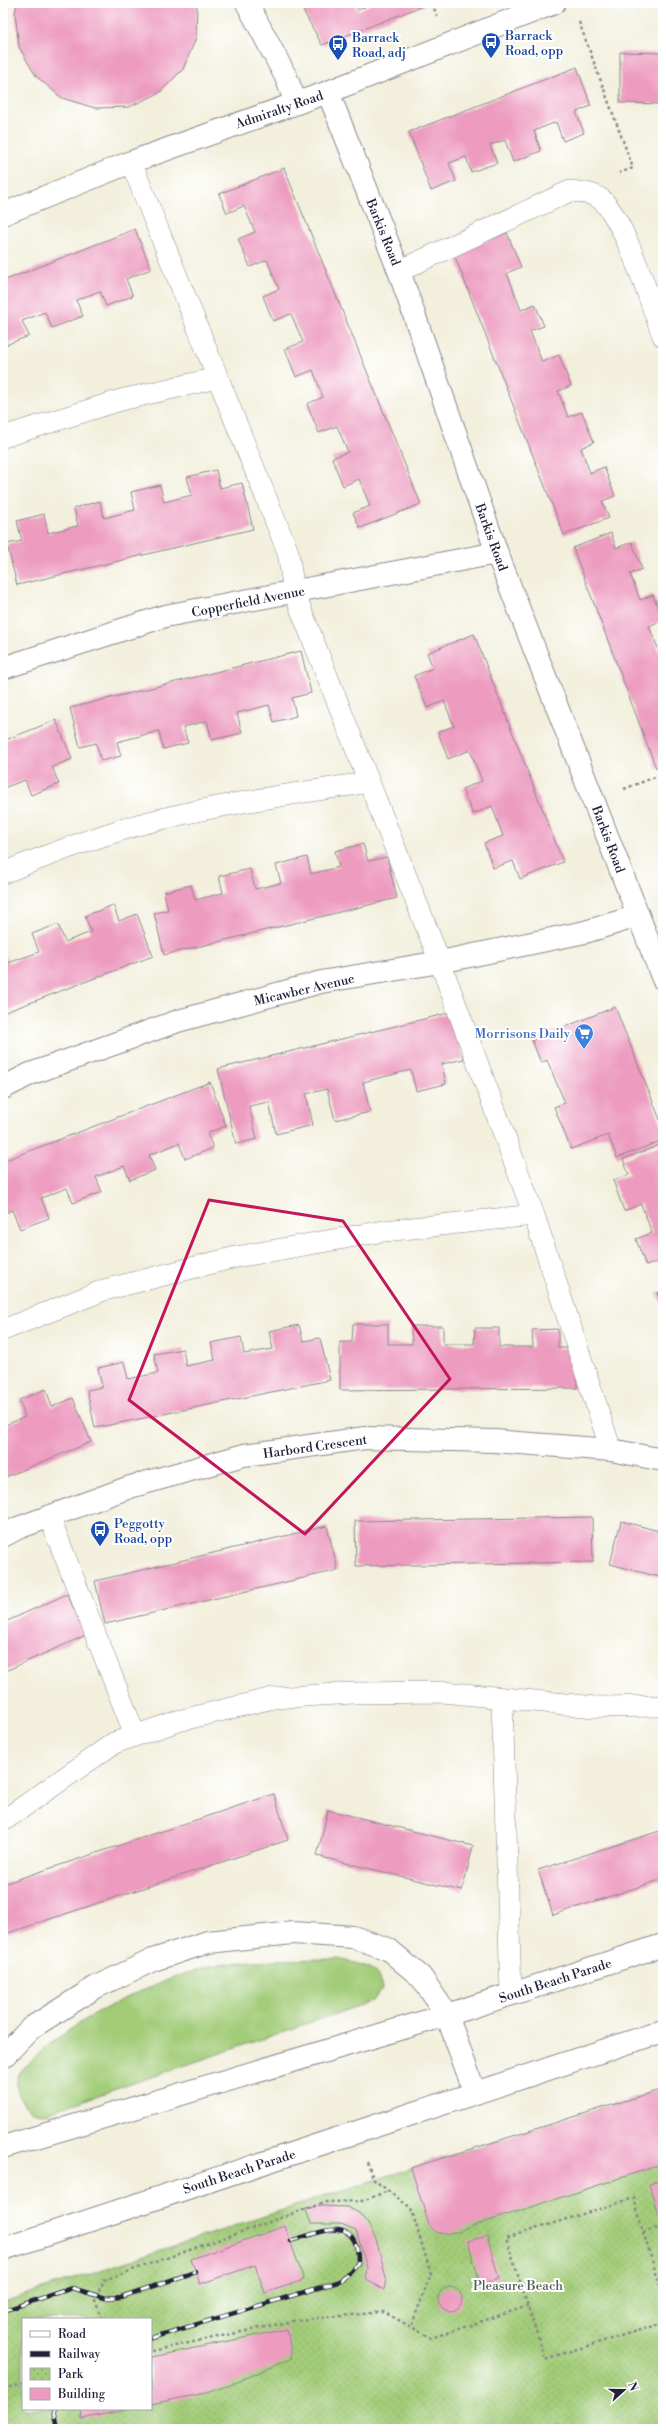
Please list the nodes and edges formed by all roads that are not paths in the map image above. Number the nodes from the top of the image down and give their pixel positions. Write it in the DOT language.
graph roads {
  1 [pos="247,3"];
  2 [pos="554,3"];
  3 [pos="328,92"];
  4 [pos="296,103"];
  5 [pos="132,162"];
  6 [pos="3,214"];
  7 [pos="399,271"];
  8 [pos="663,336"];
  9 [pos="217,378"];
  10 [pos="3,437"];
  11 [pos="497,553"];
  12 [pos="294,592"];
  13 [pos="3,668"];
  14 [pos="369,782"];
  15 [pos="3,873"];
  16 [pos="638,916"];
  17 [pos="440,962"];
  18 [pos="663,979"];
  19 [pos="3,1088"];
  20 [pos="534,1216"];
  21 [pos="3,1330"];
  22 [pos="611,1450"];
  23 [pos="663,1460"];
  24 [pos="49,1516"];
  25 [pos="3,1536"];
  26 [pos="502,1698"];
  27 [pos="663,1706"];
  28 [pos="135,1735"];
  29 [pos="3,1821"];
  30 [pos="663,1945"];
  31 [pos="511,1994"];
  32 [pos="447,2015"];
  33 [pos="663,2031"];
  34 [pos="3,2057"];
  35 [pos="475,2093"];
  36 [pos="3,2147"];
  37 [pos="3,2249"];
  1 -- 4 [label="street"];
  2 -- 3 [label="street, Admiralty Road"];
  3 -- 4 [label="street, Admiralty Road"];
  3 -- 7 [label="street, Barkis Road"];
  4 -- 5 [label="street, Admiralty Road"];
  5 -- 6 [label="street, Admiralty Road"];
  5 -- 9 [label="lane"];
  7 -- 8 [label="lane"];
  7 -- 11 [label="street, Barkis Road"];
  9 -- 10 [label="lane"];
  9 -- 12 [label="lane"];
  11 -- 12 [label="street, Copperfield Avenue"];
  11 -- 16 [label="street, Barkis Road"];
  12 -- 13 [label="street, Copperfield Avenue"];
  12 -- 14 [label="lane"];
  14 -- 15 [label="lane"];
  14 -- 17 [label="lane"];
  16 -- 17 [label="street, Micawber Avenue"];
  16 -- 18 [label="street, Barkis Road"];
  17 -- 19 [label="street, Micawber Avenue"];
  17 -- 20 [label="lane"];
  20 -- 21 [label="lane"];
  20 -- 22 [label="lane"];
  22 -- 23 [label="street, Harbord Crescent"];
  22 -- 24 [label="street, Harbord Crescent"];
  24 -- 25 [label="street, Harbord Crescent"];
  24 -- 28 [label="lane"];
  26 -- 27 [label="lane"];
  26 -- 28 [label="lane"];
  26 -- 31 [label="lane"];
  28 -- 29 [label="lane"];
  30 -- 31 [label="street, South Beach Parade"];
  31 -- 32 [label="street, South Beach Parade"];
  32 -- 34 [label="street"];
  32 -- 35 [label="street"];
  32 -- 36 [label="street, South Beach Parade"];
  33 -- 35 [label="street, South Beach Parade"];
  35 -- 37 [label="street, South Beach Parade"];
}
